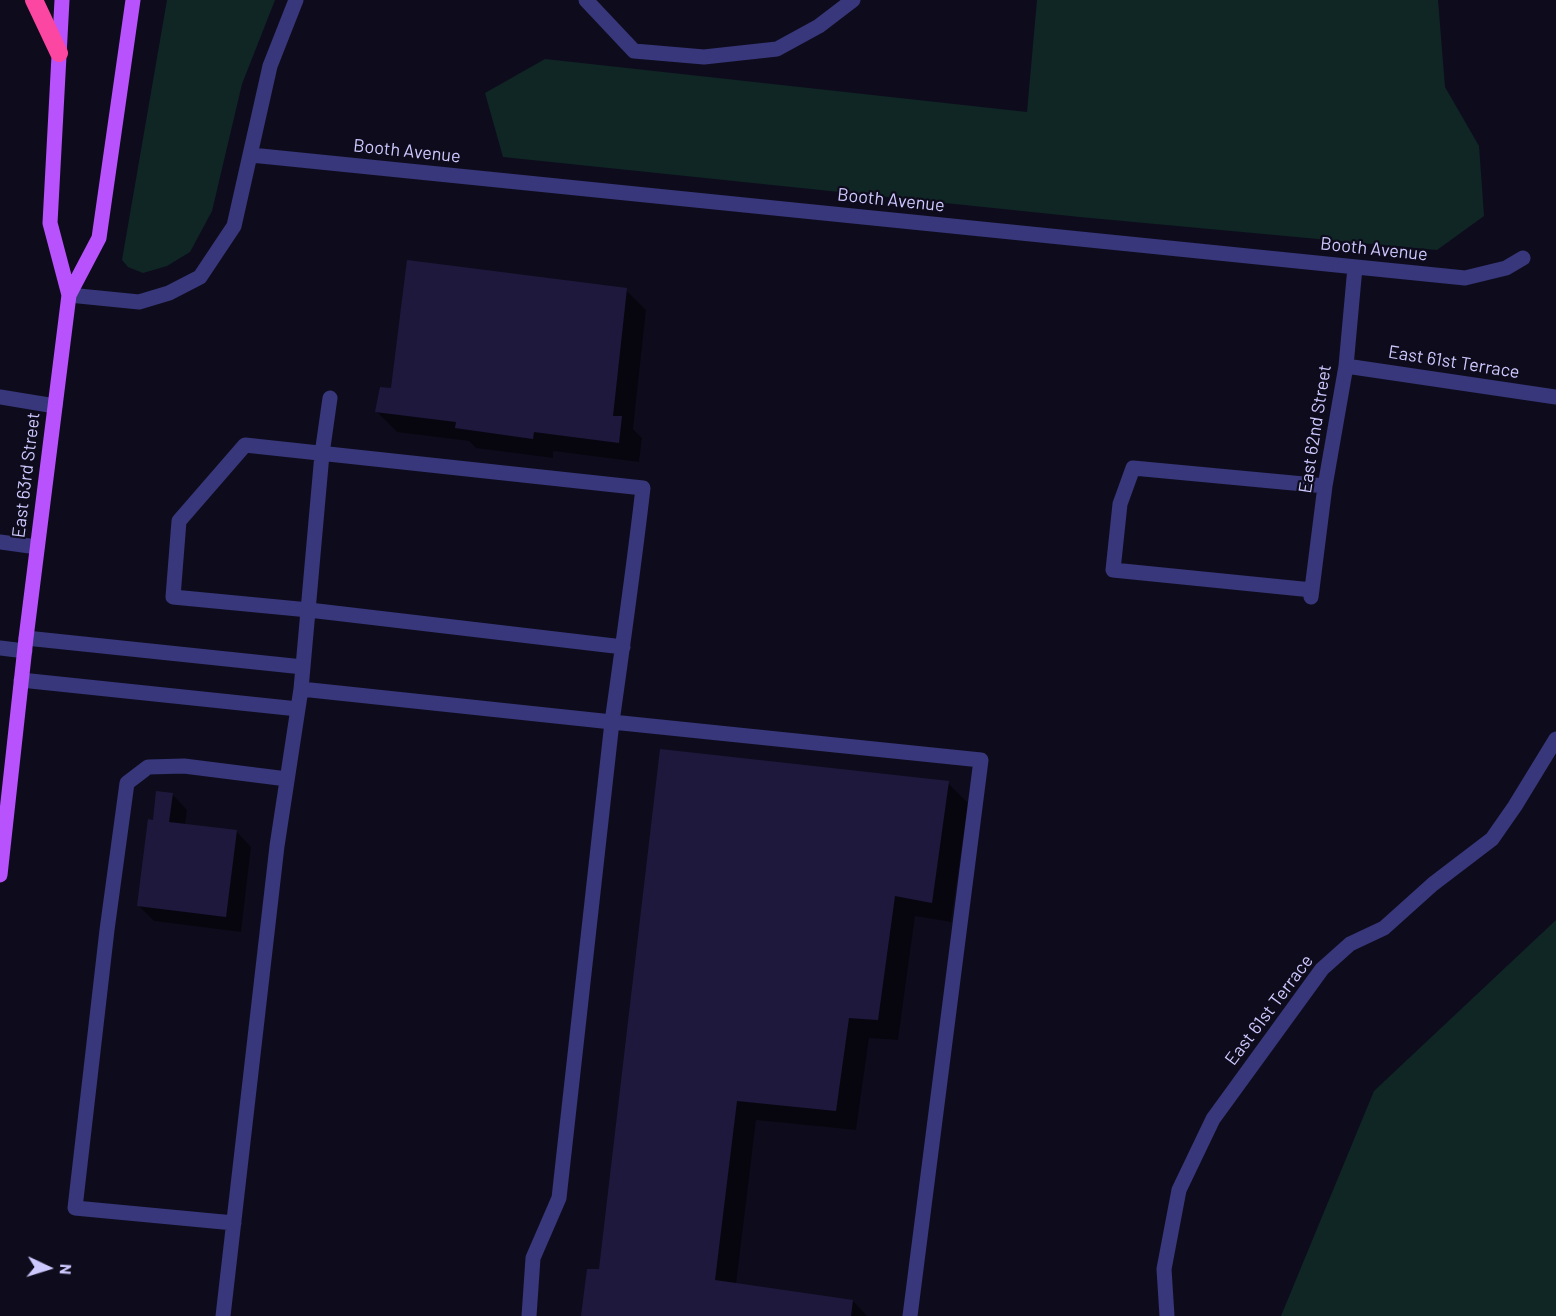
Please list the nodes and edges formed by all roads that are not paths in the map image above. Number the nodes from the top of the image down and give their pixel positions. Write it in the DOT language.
graph roads {
  1 [pos="34,0"];
  2 [pos="62,0"];
  3 [pos="133,0"];
  4 [pos="296,0"];
  5 [pos="586,0"];
  6 [pos="853,0"];
  7 [pos="59,53"];
  8 [pos="251,155"];
  9 [pos="1523,258"];
  10 [pos="1355,267"];
  11 [pos="69,295"];
  12 [pos="1346,366"];
  13 [pos="0,397"];
  14 [pos="1556,397"];
  15 [pos="330,398"];
  16 [pos="55,406"];
  17 [pos="322,454"];
  18 [pos="1325,486"];
  19 [pos="0,542"];
  20 [pos="37,547"];
  21 [pos="309,610"];
  22 [pos="25,645"];
  23 [pos="623,647"];
  24 [pos="0,648"];
  25 [pos="303,667"];
  26 [pos="21,680"];
  27 [pos="302,689"];
  28 [pos="298,709"];
  29 [pos="612,722"];
  30 [pos="1556,739"];
  31 [pos="287,779"];
  32 [pos="0,875"];
  33 [pos="234,1223"];
  34 [pos="223,1316"];
  35 [pos="529,1316"];
  36 [pos="910,1316"];
  37 [pos="1167,1316"];
  1 -- 7 [label="highway"];
  2 -- 7 [label="main road, East 63rd Street"];
  3 -- 11 [label="main road, East 63rd Street"];
  4 -- 8 [label="street"];
  5 -- 6 [label="street"];
  7 -- 11 [label="main road, East 63rd Street"];
  8 -- 10 [label="street, Booth Avenue"];
  8 -- 11 [label="street"];
  9 -- 10 [label="street, Booth Avenue"];
  10 -- 12 [label="street, East 62nd Street"];
  11 -- 16 [label="main road, East 63rd Street"];
  12 -- 14 [label="street, East 61st Terrace"];
  12 -- 18 [label="street, East 62nd Street"];
  13 -- 16 [label="street"];
  15 -- 17 [label="street"];
  16 -- 20 [label="main road, East 63rd Street"];
  17 -- 21 [label="street"];
  17 -- 21 [label="street"];
  17 -- 23 [label="street"];
  18 -- 18 [label="street, East 62nd Street"];
  19 -- 20 [label="street"];
  20 -- 22 [label="main road, East 63rd Street"];
  21 -- 23 [label="street"];
  21 -- 25 [label="street"];
  22 -- 24 [label="street"];
  22 -- 25 [label="street"];
  22 -- 26 [label="main road, East 63rd Street"];
  23 -- 29 [label="street"];
  25 -- 27 [label="street"];
  26 -- 28 [label="street"];
  26 -- 32 [label="main road, East 63rd Street"];
  27 -- 28 [label="street"];
  27 -- 29 [label="street"];
  28 -- 31 [label="street"];
  29 -- 35 [label="street"];
  29 -- 36 [label="street"];
  30 -- 37 [label="street, East 61st Terrace"];
  31 -- 33 [label="street"];
  31 -- 33 [label="street"];
  33 -- 34 [label="street"];
}
